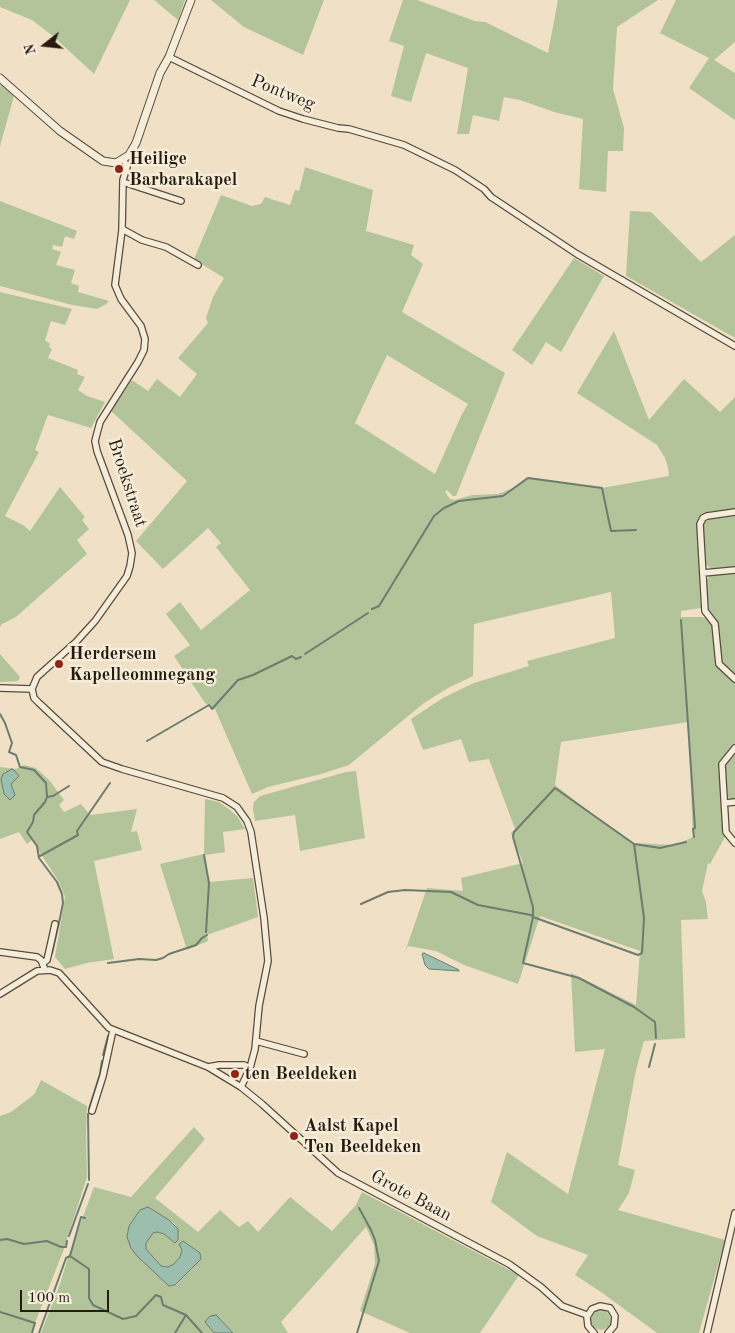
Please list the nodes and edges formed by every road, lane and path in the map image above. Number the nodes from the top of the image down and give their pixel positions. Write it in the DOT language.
graph roads {
  1 [pos="191,0"];
  2 [pos="169,57"];
  3 [pos="0,78"];
  4 [pos="124,160"];
  5 [pos="123,182"];
  6 [pos="180,201"];
  7 [pos="122,229"];
  8 [pos="198,265"];
  9 [pos="735,346"];
  10 [pos="735,512"];
  11 [pos="735,570"];
  12 [pos="703,573"];
  13 [pos="735,679"];
  14 [pos="0,688"];
  15 [pos="32,689"];
  16 [pos="735,748"];
  17 [pos="735,802"];
  18 [pos="725,803"];
  19 [pos="735,843"];
  20 [pos="55,924"];
  21 [pos="0,952"];
  22 [pos="44,966"];
  23 [pos="0,994"];
  24 [pos="113,1030"];
  25 [pos="256,1041"];
  26 [pos="304,1054"];
  27 [pos="208,1066"];
  28 [pos="250,1068"];
  29 [pos="241,1087"];
  30 [pos="92,1110"];
  31 [pos="735,1213"];
  32 [pos="587,1315"];
  33 [pos="593,1333"];
  34 [pos="609,1333"];
  35 [pos="706,1333"];
  1 -- 2 [label="street"];
  2 -- 4 [label="street"];
  2 -- 9 [label="street, Pontweg"];
  3 -- 4 [label="street"];
  4 -- 5 [label="street, Broekstraat"];
  5 -- 6 [label="street"];
  5 -- 7 [label="street, Broekstraat"];
  7 -- 8 [label="street"];
  7 -- 15 [label="street, Broekstraat"];
  10 -- 12 [label="street"];
  11 -- 12 [label="street"];
  12 -- 13 [label="street"];
  14 -- 15 [label="street"];
  15 -- 25 [label="street"];
  16 -- 18 [label="street"];
  17 -- 18 [label="street"];
  18 -- 19 [label="street"];
  20 -- 22 [label="street"];
  21 -- 22 [label="street, Grote Baan"];
  22 -- 23 [label="street"];
  22 -- 24 [label="street, Grote Baan"];
  24 -- 27 [label="street, Grote Baan"];
  24 -- 30 [label="street"];
  25 -- 26 [label="street"];
  25 -- 28 [label="street"];
  27 -- 28 [label="street, Grote Baan"];
  27 -- 29 [label="street, Grote Baan"];
  28 -- 29 [label="street"];
  29 -- 32 [label="street, Grote Baan"];
  31 -- 35 [label="street"];
  32 -- 33 [label="street"];
  32 -- 34 [label="street"];
}
